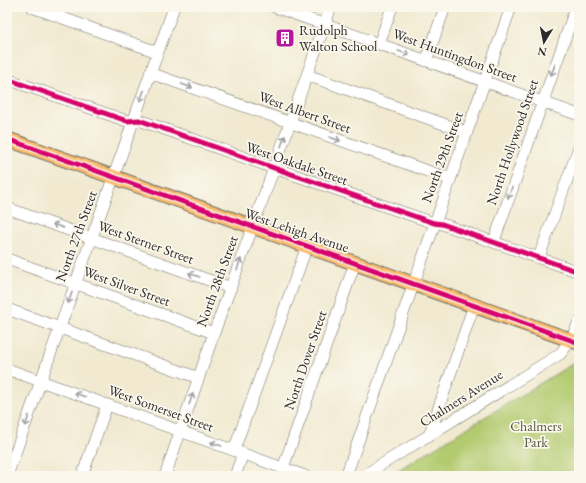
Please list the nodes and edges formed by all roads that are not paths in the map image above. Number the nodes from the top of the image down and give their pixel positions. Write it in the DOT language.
graph roads {
  1 [pos="32,7"];
  2 [pos="174,7"];
  3 [pos="275,7"];
  4 [pos="331,7"];
  5 [pos="392,7"];
  6 [pos="445,7"];
  7 [pos="511,7"];
  8 [pos="576,7"];
  9 [pos="324,24"];
  10 [pos="379,44"];
  11 [pos="158,52"];
  12 [pos="426,60"];
  13 [pos="150,73"];
  14 [pos="307,76"];
  15 [pos="7,79"];
  16 [pos="484,81"];
  17 [pos="542,102"];
  18 [pos="579,115"];
  19 [pos="133,121"];
  20 [pos="290,123"];
  21 [pos="466,132"];
  22 [pos="7,139"];
  23 [pos="579,147"];
  24 [pos="274,168"];
  25 [pos="114,176"];
  26 [pos="450,179"];
  27 [pos="7,208"];
  28 [pos="434,223"];
  29 [pos="252,227"];
  30 [pos="91,238"];
  31 [pos="494,241"];
  32 [pos="307,246"];
  33 [pos="539,257"];
  34 [pos="7,259"];
  35 [pos="354,263"];
  36 [pos="579,272"];
  37 [pos="75,283"];
  38 [pos="413,283"];
  39 [pos="231,288"];
  40 [pos="474,305"];
  41 [pos="7,309"];
  42 [pos="579,322"];
  43 [pos="60,328"];
  44 [pos="214,333"];
  45 [pos="575,342"];
  46 [pos="7,369"];
  47 [pos="199,378"];
  48 [pos="41,381"];
  49 [pos="107,405"];
  50 [pos="181,431"];
  51 [pos="429,436"];
  52 [pos="238,452"];
  53 [pos="283,468"];
  54 [pos="7,476"];
  55 [pos="82,476"];
  56 [pos="165,476"];
  57 [pos="235,476"];
  58 [pos="305,476"];
  59 [pos="346,476"];
  60 [pos="363,476"];
  1 -- 11 [label="street"];
  2 -- 11 [label="street, North 27th Street"];
  3 -- 9 [label="street, West Huntingdon Street"];
  4 -- 9 [label="street, North 28th Street"];
  5 -- 10 [label="street"];
  6 -- 12 [label="street"];
  7 -- 16 [label="street, North 29th Street"];
  8 -- 17 [label="street, North Hollywood Street, one-way"];
  9 -- 10 [label="street, West Huntingdon Street"];
  9 -- 14 [label="street, North 28th Street"];
  10 -- 12 [label="street, West Huntingdon Street, one-way"];
  11 -- 13 [label="street, North 27th Street"];
  12 -- 16 [label="street, West Huntingdon Street"];
  13 -- 19 [label="street, North 27th Street, one-way"];
  13 -- 20 [label="street, West Albert Street, one-way"];
  14 -- 20 [label="street, North 28th Street"];
  14 -- 21 [label="street"];
  15 -- 19 [label="street, West Oakdale Street"];
  16 -- 17 [label="street, West Huntingdon Street"];
  16 -- 21 [label="street, North 29th Street"];
  17 -- 18 [label="street, West Huntingdon Street"];
  17 -- 31 [label="street, North Hollywood Street, one-way"];
  19 -- 24 [label="street, West Oakdale Street"];
  19 -- 25 [label="street, North 27th Street"];
  24 -- 20 [label="street, North 28th Street, one-way"];
  20 -- 26 [label="street, West Albert Street, one-way"];
  21 -- 26 [label="street, North 29th Street"];
  22 -- 25 [label="main road, West Lehigh Avenue"];
  23 -- 33 [label="street"];
  24 -- 28 [label="street, West Oakdale Street"];
  24 -- 29 [label="street, North 28th Street"];
  25 -- 29 [label="main road, West Lehigh Avenue"];
  25 -- 30 [label="street, North 27th Street"];
  26 -- 28 [label="street, North 29th Street"];
  30 -- 27 [label="street, West Sterner Street, one-way"];
  28 -- 31 [label="street, West Oakdale Street"];
  28 -- 38 [label="street, North 29th Street"];
  29 -- 32 [label="main road, West Lehigh Avenue"];
  39 -- 29 [label="street, North 28th Street, one-way"];
  30 -- 37 [label="street, North 27th Street"];
  39 -- 30 [label="street, West Sterner Street, one-way"];
  31 -- 33 [label="street, West Oakdale Street"];
  32 -- 35 [label="main road, West Lehigh Avenue"];
  32 -- 52 [label="street"];
  33 -- 36 [label="street, West Oakdale Street"];
  34 -- 37 [label="street, West Silver Street"];
  35 -- 38 [label="main road, West Lehigh Avenue"];
  35 -- 53 [label="street, North Dover Street"];
  37 -- 43 [label="street, North 27th Street, one-way"];
  37 -- 44 [label="street, West Silver Street"];
  38 -- 40 [label="main road, West Lehigh Avenue"];
  38 -- 59 [label="street, North 29th Street"];
  39 -- 44 [label="street, North 28th Street"];
  40 -- 45 [label="main road, West Lehigh Avenue"];
  40 -- 51 [label="street"];
  41 -- 43 [label="street"];
  42 -- 45 [label="street, Chalmers Avenue"];
  43 -- 47 [label="street"];
  43 -- 48 [label="street, North 27th Street"];
  44 -- 47 [label="street, North 28th Street"];
  45 -- 51 [label="street, Chalmers Avenue"];
  46 -- 48 [label="street, West Somerset Street"];
  50 -- 47 [label="street, North 28th Street, one-way"];
  49 -- 48 [label="street, West Somerset Street, one-way"];
  48 -- 54 [label="street, North 27th Street, one-way"];
  49 -- 50 [label="street, West Somerset Street"];
  49 -- 55 [label="street"];
  52 -- 50 [label="street, West Somerset Street, one-way"];
  50 -- 56 [label="street, North 28th Street"];
  51 -- 60 [label="street, Chalmers Avenue"];
  52 -- 53 [label="street, West Somerset Street"];
  52 -- 57 [label="street"];
  53 -- 58 [label="street, West Somerset Street"];
}
